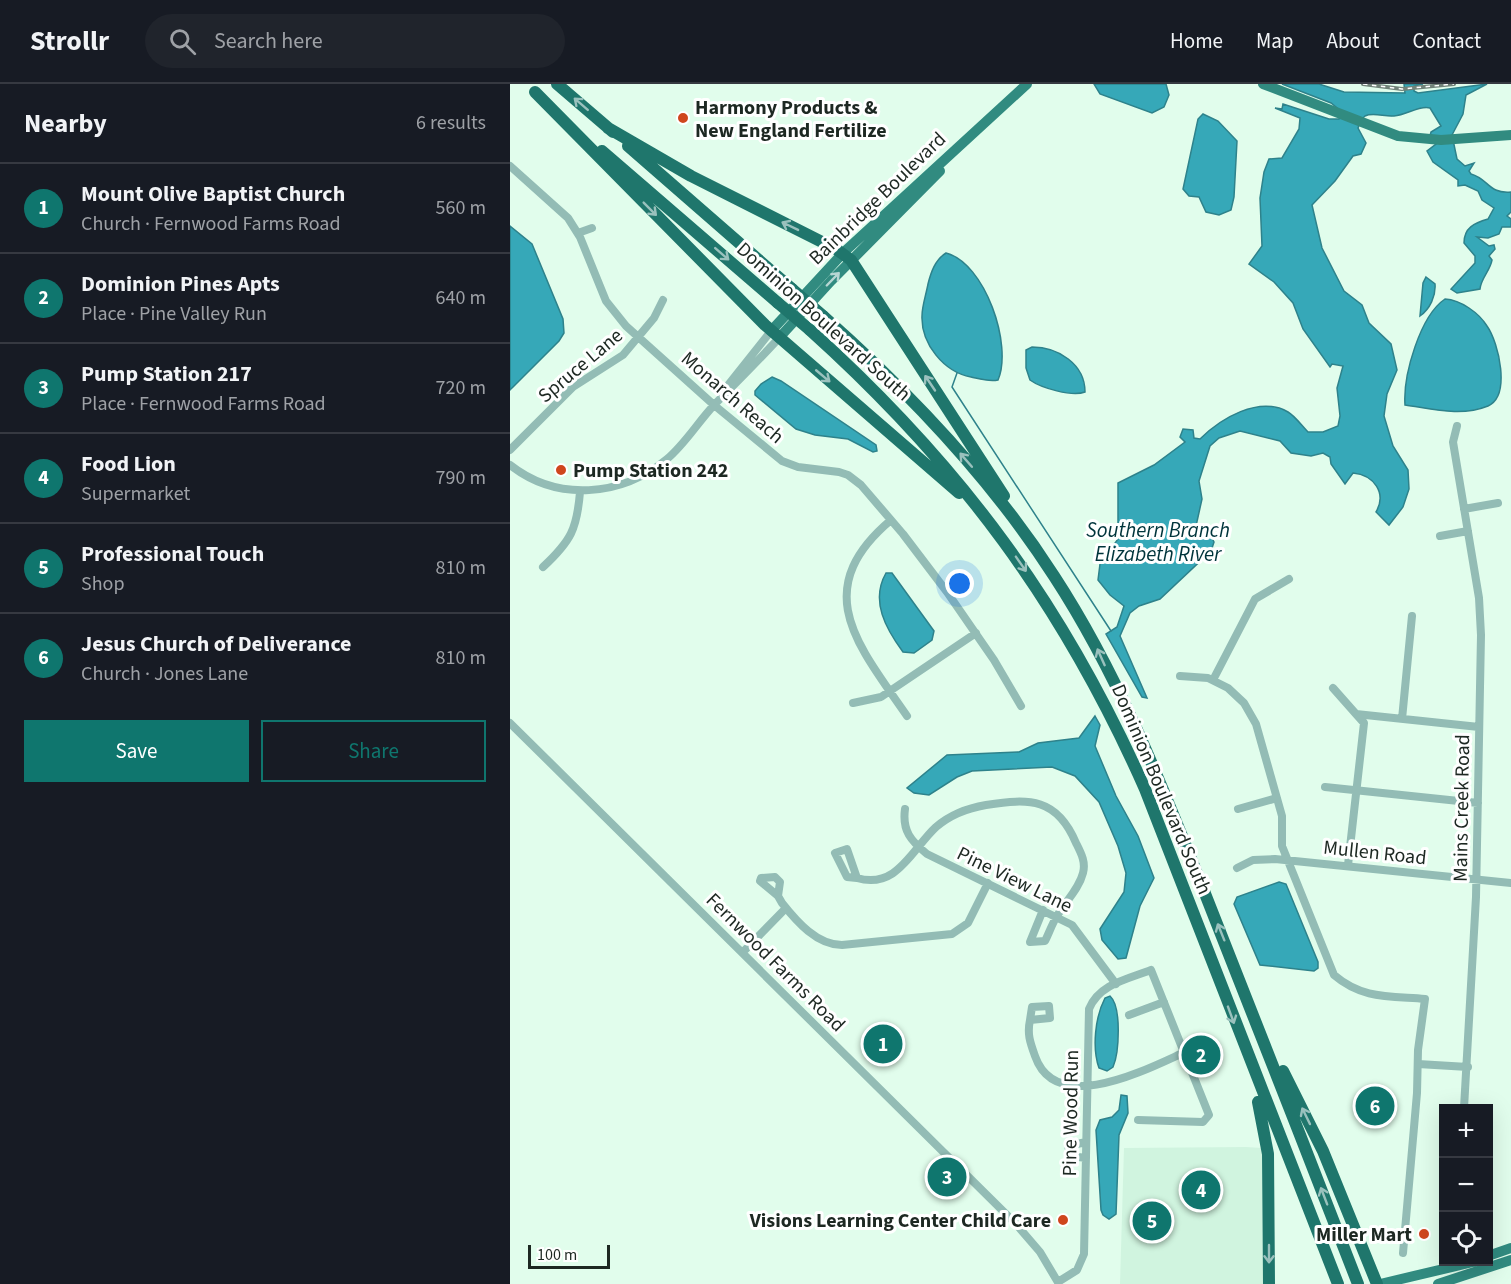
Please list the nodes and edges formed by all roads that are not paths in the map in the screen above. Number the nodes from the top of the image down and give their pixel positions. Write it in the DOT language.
graph roads {
  1 [pos="558,84"];
  2 [pos="1027,84"];
  3 [pos="1263,84"];
  4 [pos="530,88"];
  5 [pos="607,126"];
  6 [pos="1511,135"];
  7 [pos="510,166"];
  8 [pos="592,228"];
  9 [pos="578,233"];
  10 [pos="847,256"];
  11 [pos="663,300"];
  12 [pos="775,334"];
  13 [pos="638,336"];
  14 [pos="714,405"];
  15 [pos="1456,426"];
  16 [pos="510,450"];
  17 [pos="510,465"];
  18 [pos="580,492"];
  19 [pos="1498,503"];
  20 [pos="1464,509"];
  21 [pos="986,518"];
  22 [pos="891,519"];
  23 [pos="1468,531"];
  24 [pos="1440,536"];
  25 [pos="1029,538"];
  26 [pos="543,567"];
  27 [pos="1290,579"];
  28 [pos="1412,616"];
  29 [pos="976,633"];
  30 [pos="1180,676"];
  31 [pos="1213,680"];
  32 [pos="1333,688"];
  33 [pos="890,692"];
  34 [pos="854,703"];
  35 [pos="1021,706"];
  36 [pos="1356,714"];
  37 [pos="907,716"];
  38 [pos="1402,719"];
  39 [pos="510,723"];
  40 [pos="1479,727"];
  41 [pos="1325,787"];
  42 [pos="1357,790"];
  43 [pos="1277,798"];
  44 [pos="1478,803"];
  45 [pos="905,809"];
  46 [pos="1238,809"];
  47 [pos="919,847"];
  48 [pos="1286,859"];
  49 [pos="1348,865"];
  50 [pos="1238,868"];
  51 [pos="857,878"];
  52 [pos="1476,879"];
  53 [pos="1511,883"];
  54 [pos="988,884"];
  55 [pos="778,896"];
  56 [pos="786,908"];
  57 [pos="1043,910"];
  58 [pos="1057,916"];
  59 [pos="743,952"];
  60 [pos="1116,984"];
  61 [pos="1243,986"];
  62 [pos="1164,1002"];
  63 [pos="1129,1015"];
  64 [pos="1030,1020"];
  65 [pos="1242,1043"];
  66 [pos="1185,1052"];
  67 [pos="1418,1064"];
  68 [pos="1468,1067"];
  69 [pos="1086,1084"];
  70 [pos="1464,1104"];
  71 [pos="1138,1120"];
  72 [pos="1086,1142"];
  73 [pos="1086,1158"];
  74 [pos="1511,1248"];
  75 [pos="1403,1253"];
  76 [pos="1493,1256"];
  77 [pos="1511,1260"];
  78 [pos="1442,1266"];
  79 [pos="1448,1266"];
  80 [pos="1471,1266"];
  81 [pos="1463,1276"];
  82 [pos="1333,1280"];
  83 [pos="1059,1283"];
  84 [pos="1269,1284"];
  85 [pos="1358,1284"];
  86 [pos="1379,1284"];
  87 [pos="1438,1284"];
  5 -- 1 [label="highway, Dominion Boulevard South, one-way"];
  2 -- 10 [label="main road, Bainbridge Boulevard"];
  3 -- 6 [label="main road"];
  4 -- 12 [label="highway, one-way"];
  4 -- 21 [label="highway, Dominion Boulevard South, one-way, bridge"];
  10 -- 5 [label="highway, one-way"];
  25 -- 5 [label="highway, Dominion Boulevard South, one-way, bridge"];
  7 -- 9 [label="street, Monarch Reach"];
  8 -- 9 [label="street"];
  9 -- 13 [label="street, Monarch Reach"];
  10 -- 12 [label="main road, Bainbridge Boulevard"];
  25 -- 10 [label="highway, one-way"];
  11 -- 13 [label="street, Spruce Lane"];
  12 -- 14 [label="street"];
  12 -- 21 [label="highway, one-way"];
  13 -- 14 [label="street, Monarch Reach"];
  13 -- 16 [label="street, Spruce Lane"];
  14 -- 18 [label="street"];
  14 -- 22 [label="street, Monarch Reach"];
  15 -- 20 [label="street, Mains Creek Road"];
  17 -- 18 [label="street"];
  18 -- 26 [label="street"];
  19 -- 20 [label="street"];
  20 -- 23 [label="street, Mains Creek Road"];
  21 -- 65 [label="highway, Dominion Boulevard South, one-way"];
  22 -- 29 [label="street, Monarch Reach"];
  22 -- 33 [label="street"];
  23 -- 24 [label="street"];
  23 -- 40 [label="street, Mains Creek Road"];
  61 -- 25 [label="highway, Dominion Boulevard South, one-way"];
  27 -- 31 [label="street"];
  28 -- 38 [label="street"];
  29 -- 33 [label="street"];
  29 -- 35 [label="street, Monarch Reach"];
  30 -- 31 [label="street"];
  31 -- 43 [label="street"];
  32 -- 36 [label="street"];
  33 -- 34 [label="street"];
  33 -- 37 [label="street"];
  36 -- 38 [label="street"];
  36 -- 42 [label="street"];
  38 -- 40 [label="street"];
  39 -- 59 [label="street, Fernwood Farms Road"];
  40 -- 44 [label="street, Mains Creek Road"];
  41 -- 42 [label="street"];
  42 -- 44 [label="street"];
  42 -- 49 [label="street"];
  43 -- 46 [label="street"];
  43 -- 48 [label="street"];
  44 -- 52 [label="street, Mains Creek Road"];
  45 -- 47 [label="street"];
  47 -- 51 [label="street"];
  47 -- 54 [label="street, Pine View Lane"];
  47 -- 58 [label="street"];
  48 -- 49 [label="street, Mullen Road"];
  48 -- 50 [label="street, Mullen Road"];
  48 -- 67 [label="street"];
  49 -- 52 [label="street, Mullen Road"];
  52 -- 53 [label="street, Mullen Road"];
  52 -- 68 [label="street, Mains Creek Road"];
  54 -- 56 [label="street"];
  54 -- 57 [label="street, Pine View Lane"];
  55 -- 56 [label="street"];
  56 -- 59 [label="street"];
  57 -- 58 [label="street, Pine View Lane"];
  57 -- 58 [label="street"];
  58 -- 60 [label="street, Pine View Lane"];
  59 -- 83 [label="street, Fernwood Farms Road"];
  60 -- 62 [label="street, Pine Wood Run"];
  60 -- 69 [label="street, Pine Wood Run"];
  85 -- 61 [label="highway, Dominion Boulevard South, one-way"];
  86 -- 61 [label="highway, one-way"];
  62 -- 63 [label="street"];
  62 -- 66 [label="street"];
  64 -- 69 [label="street"];
  65 -- 82 [label="highway, Dominion Boulevard South"];
  65 -- 84 [label="highway, one-way"];
  66 -- 69 [label="street"];
  66 -- 71 [label="street"];
  67 -- 68 [label="street"];
  67 -- 75 [label="street"];
  68 -- 70 [label="street, Mains Creek Road"];
  69 -- 72 [label="street, Pine Wood Run"];
  72 -- 73 [label="street, Pine Wood Run"];
  72 -- 73 [label="street"];
  73 -- 83 [label="street, Pine Wood Run"];
  74 -- 76 [label="main road"];
  77 -- 81 [label="main road"];
  78 -- 86 [label="main road"];
  79 -- 81 [label="main road"];
  80 -- 81 [label="main road"];
  81 -- 87 [label="main road"];
}
